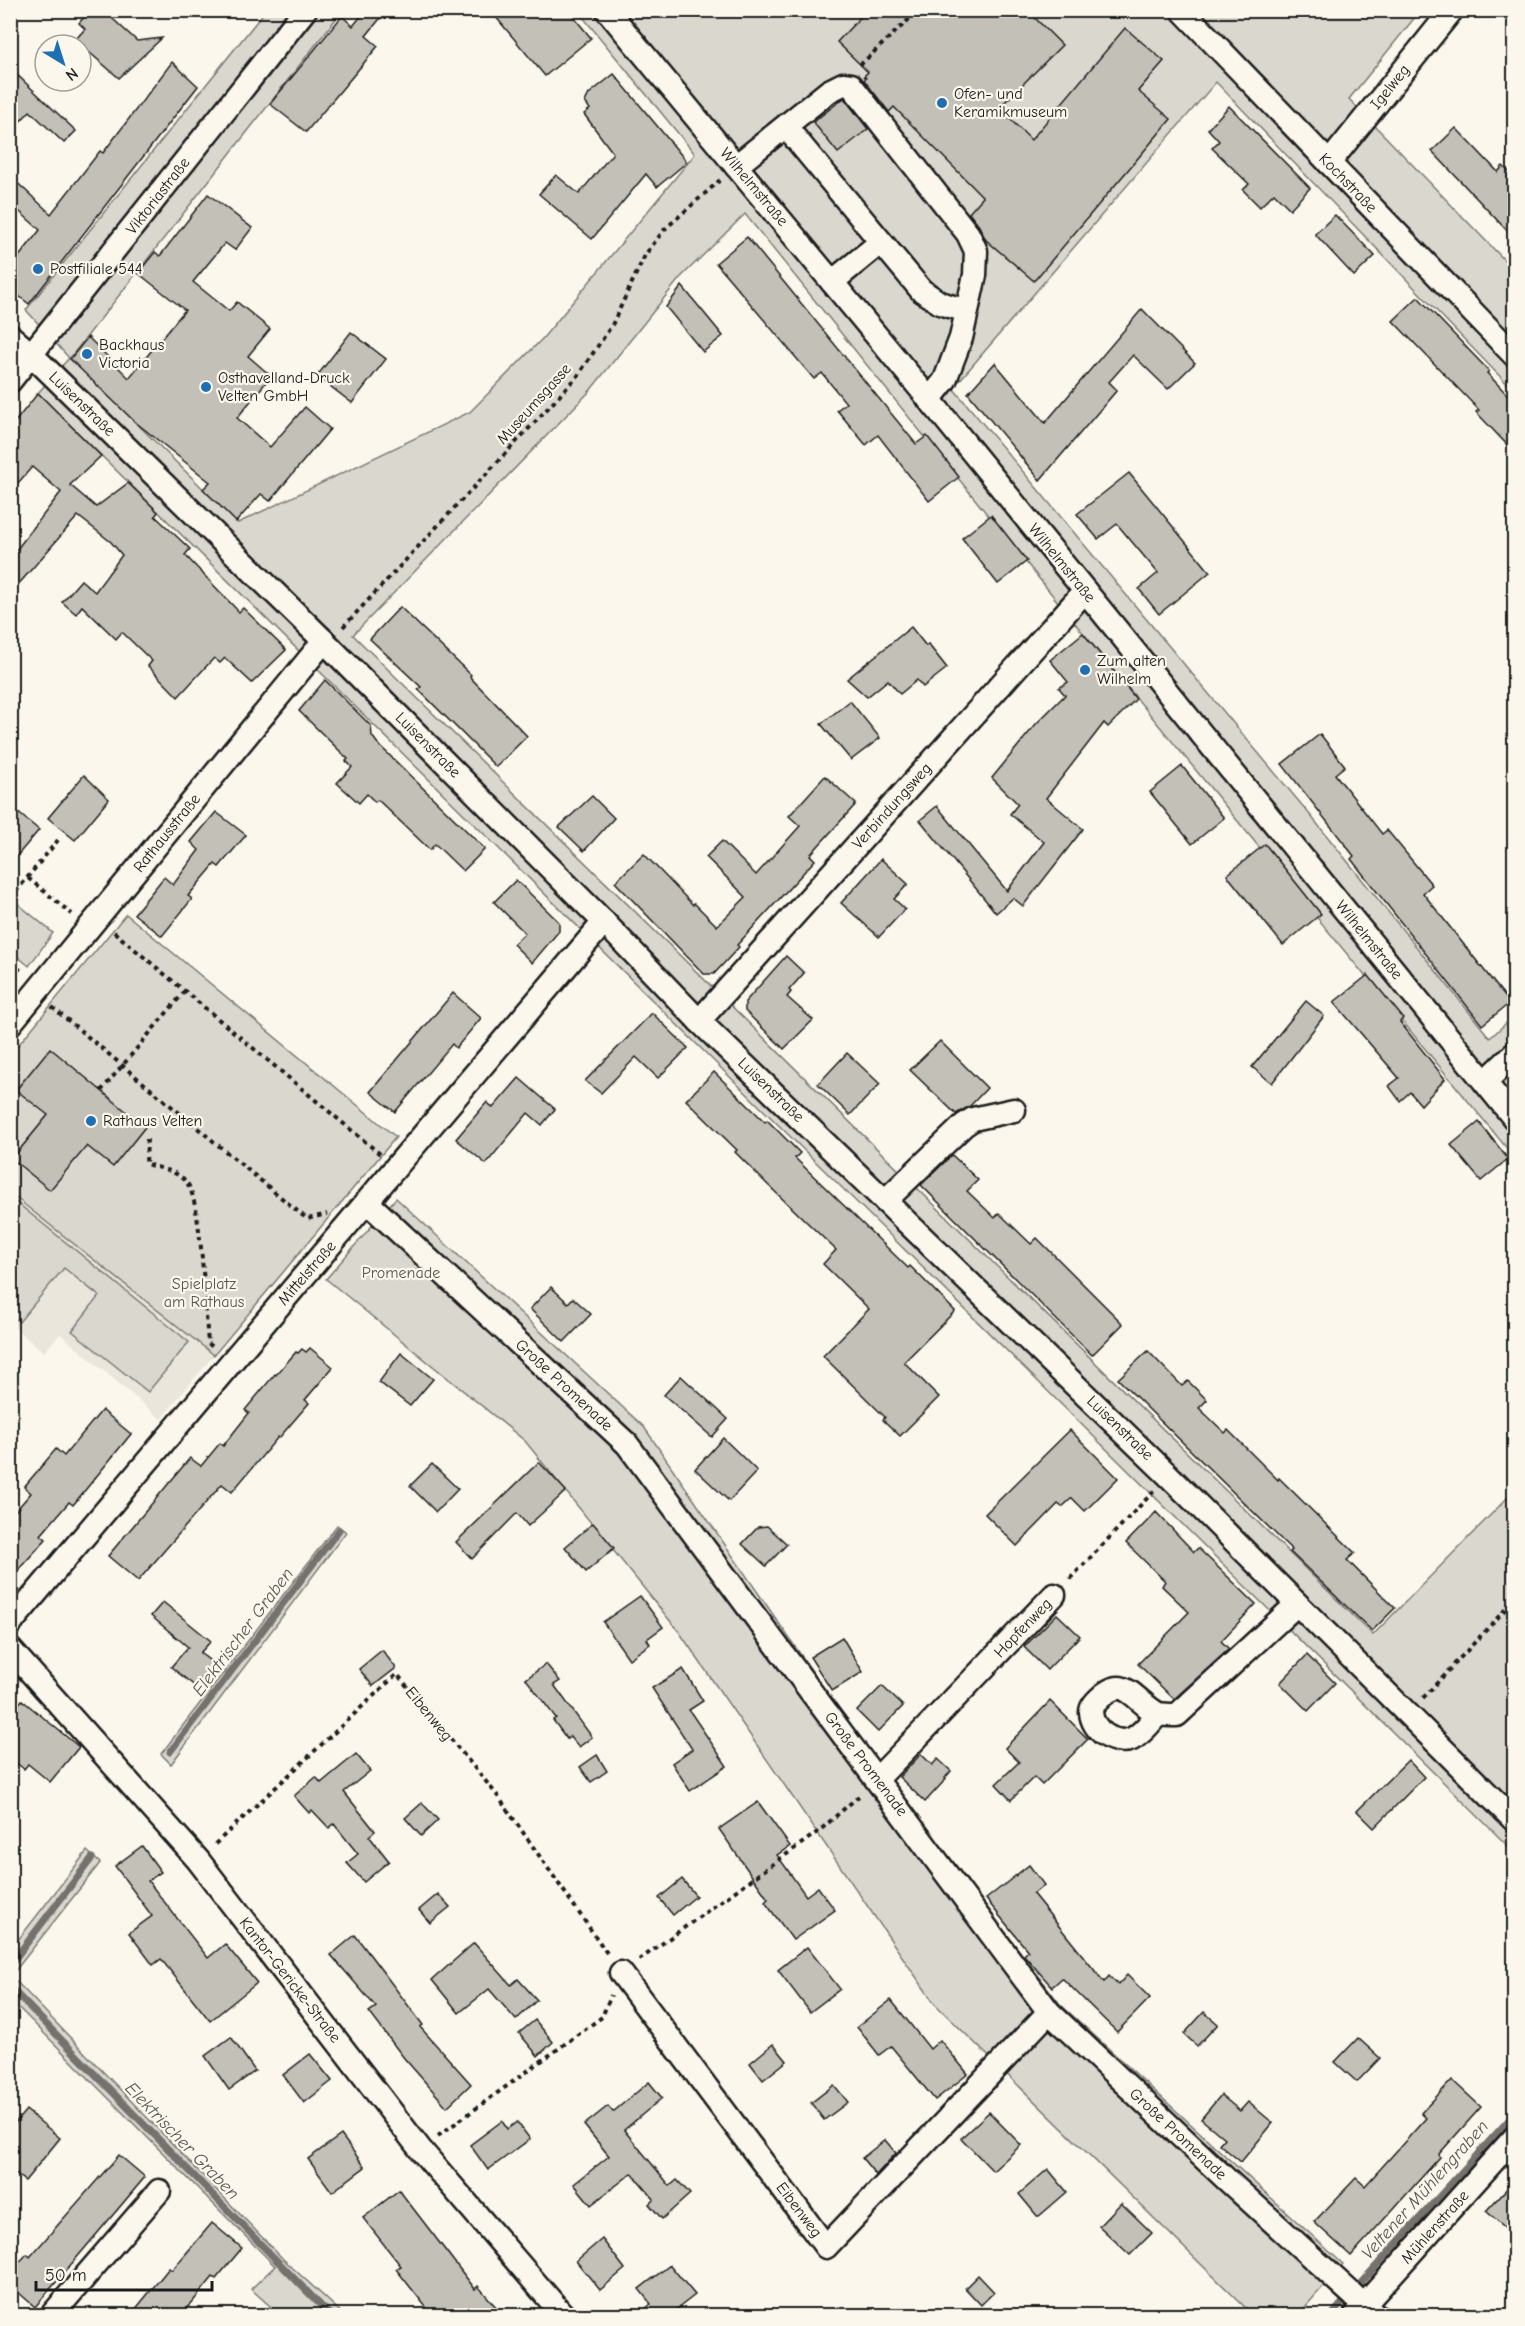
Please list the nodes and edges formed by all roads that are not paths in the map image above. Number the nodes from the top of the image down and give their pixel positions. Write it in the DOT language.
graph roads {
  1 [pos="305,10"];
  2 [pos="607,10"];
  3 [pos="1182,10"];
  4 [pos="1452,10"];
  5 [pos="786,127"];
  6 [pos="1329,163"];
  7 [pos="736,166"];
  8 [pos="882,242"];
  9 [pos="832,282"];
  10 [pos="967,311"];
  11 [pos="10,336"];
  12 [pos="1511,346"];
  13 [pos="32,355"];
  14 [pos="10,381"];
  15 [pos="929,400"];
  16 [pos="1085,591"];
  17 [pos="324,641"];
  18 [pos="604,922"];
  19 [pos="699,1021"];
  20 [pos="10,1024"];
  21 [pos="1515,1054"];
  22 [pos="1485,1082"];
  23 [pos="1014,1110"];
  24 [pos="1515,1118"];
  25 [pos="885,1201"];
  26 [pos="367,1202"];
  27 [pos="1054,1595"];
  28 [pos="1297,1604"];
  29 [pos="10,1624"];
  30 [pos="10,1649"];
  31 [pos="1158,1714"];
  32 [pos="877,1779"];
  33 [pos="1515,1820"];
  34 [pos="621,1973"];
  35 [pos="1049,2012"];
  36 [pos="1515,2138"];
  37 [pos="159,2191"];
  38 [pos="1365,2312"];
  39 [pos="51,2316"];
  40 [pos="564,2316"];
  1 -- 13 [label="street, Viktoriastraße"];
  2 -- 7 [label="street, Wilhelmstraße"];
  3 -- 6 [label="street, Kochstraße"];
  4 -- 6 [label="street, Igelweg"];
  5 -- 7 [label="street"];
  5 -- 8 [label="street"];
  5 -- 10 [label="street"];
  6 -- 12 [label="street, Kochstraße"];
  7 -- 9 [label="street, Wilhelmstraße"];
  8 -- 9 [label="street"];
  8 -- 10 [label="street"];
  9 -- 15 [label="street, Wilhelmstraße"];
  10 -- 15 [label="street"];
  11 -- 13 [label="street, Luisenstraße"];
  13 -- 14 [label="street, Viktoriastraße"];
  13 -- 17 [label="street, Luisenstraße"];
  15 -- 16 [label="street, Wilhelmstraße"];
  16 -- 19 [label="street, Verbindungsweg"];
  16 -- 22 [label="street, Wilhelmstraße"];
  17 -- 18 [label="street, Luisenstraße"];
  17 -- 20 [label="street, Rathausstraße"];
  18 -- 19 [label="street, Luisenstraße"];
  18 -- 26 [label="street, Mittelstraße"];
  19 -- 25 [label="street, Luisenstraße"];
  21 -- 22 [label="street"];
  22 -- 24 [label="street, Wilhelmstraße"];
  23 -- 25 [label="street"];
  25 -- 28 [label="street, Luisenstraße"];
  26 -- 29 [label="street, Mittelstraße"];
  26 -- 32 [label="street, Große Promenade"];
  27 -- 32 [label="street, Hopfenweg"];
  28 -- 31 [label="street"];
  28 -- 33 [label="street, Luisenstraße"];
  30 -- 40 [label="street, Kantor-Gericke-Straße"];
  32 -- 35 [label="street, Große Promenade"];
  34 -- 35 [label="street, Eibenweg"];
  35 -- 38 [label="street, Große Promenade"];
  36 -- 38 [label="street, Mühlenstraße"];
  37 -- 39 [label="street"];
}
